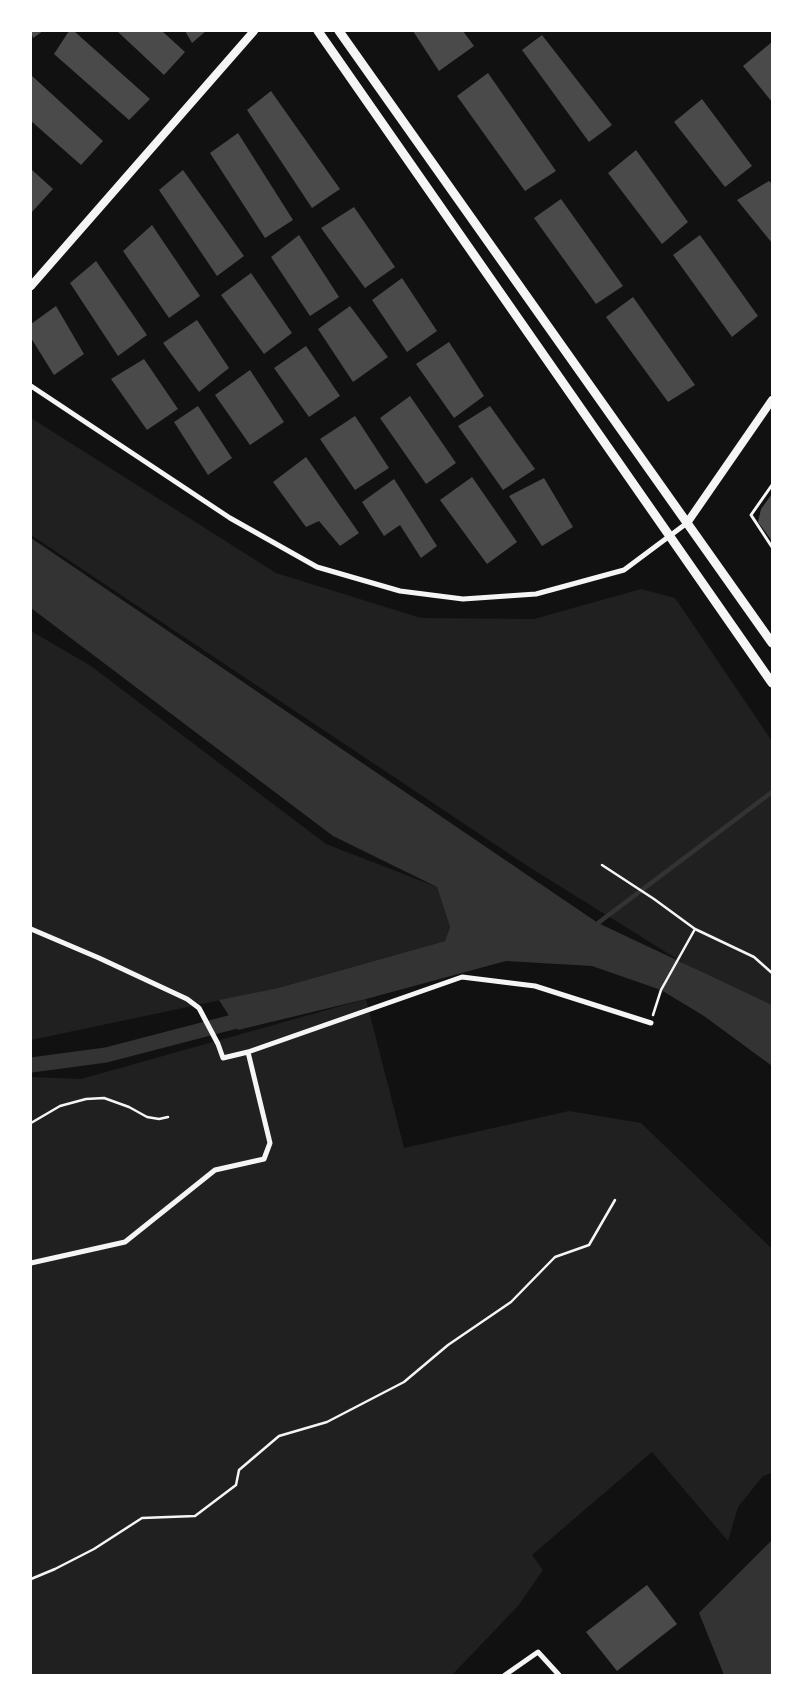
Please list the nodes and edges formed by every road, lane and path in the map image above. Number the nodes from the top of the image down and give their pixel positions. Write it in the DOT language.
graph roads {
  1 [pos="254,31"];
  2 [pos="318,31"];
  3 [pos="339,31"];
  4 [pos="31,286"];
  5 [pos="31,386"];
  6 [pos="772,400"];
  7 [pos="772,485"];
  8 [pos="687,523"];
  9 [pos="670,536"];
  10 [pos="772,547"];
  11 [pos="772,643"];
  12 [pos="772,683"];
  13 [pos="602,864"];
  14 [pos="31,929"];
  15 [pos="695,929"];
  16 [pos="772,973"];
  17 [pos="651,1023"];
  18 [pos="248,1052"];
  19 [pos="168,1117"];
  20 [pos="31,1123"];
  21 [pos="615,1200"];
  22 [pos="31,1263"];
  23 [pos="31,1579"];
  24 [pos="506,1675"];
  25 [pos="559,1675"];
  1 -- 4 [label="street"];
  2 -- 9 [label="main road"];
  3 -- 8 [label="main road"];
  5 -- 9 [label="street"];
  6 -- 8 [label="street"];
  7 -- 10 [label="lane"];
  8 -- 9 [label="street"];
  8 -- 11 [label="main road"];
  9 -- 12 [label="main road"];
  13 -- 15 [label="path"];
  14 -- 18 [label="street"];
  15 -- 16 [label="path"];
  15 -- 17 [label="path"];
  17 -- 18 [label="street"];
  18 -- 22 [label="street"];
  19 -- 20 [label="path"];
  21 -- 23 [label="path"];
  24 -- 25 [label="street"];
}
